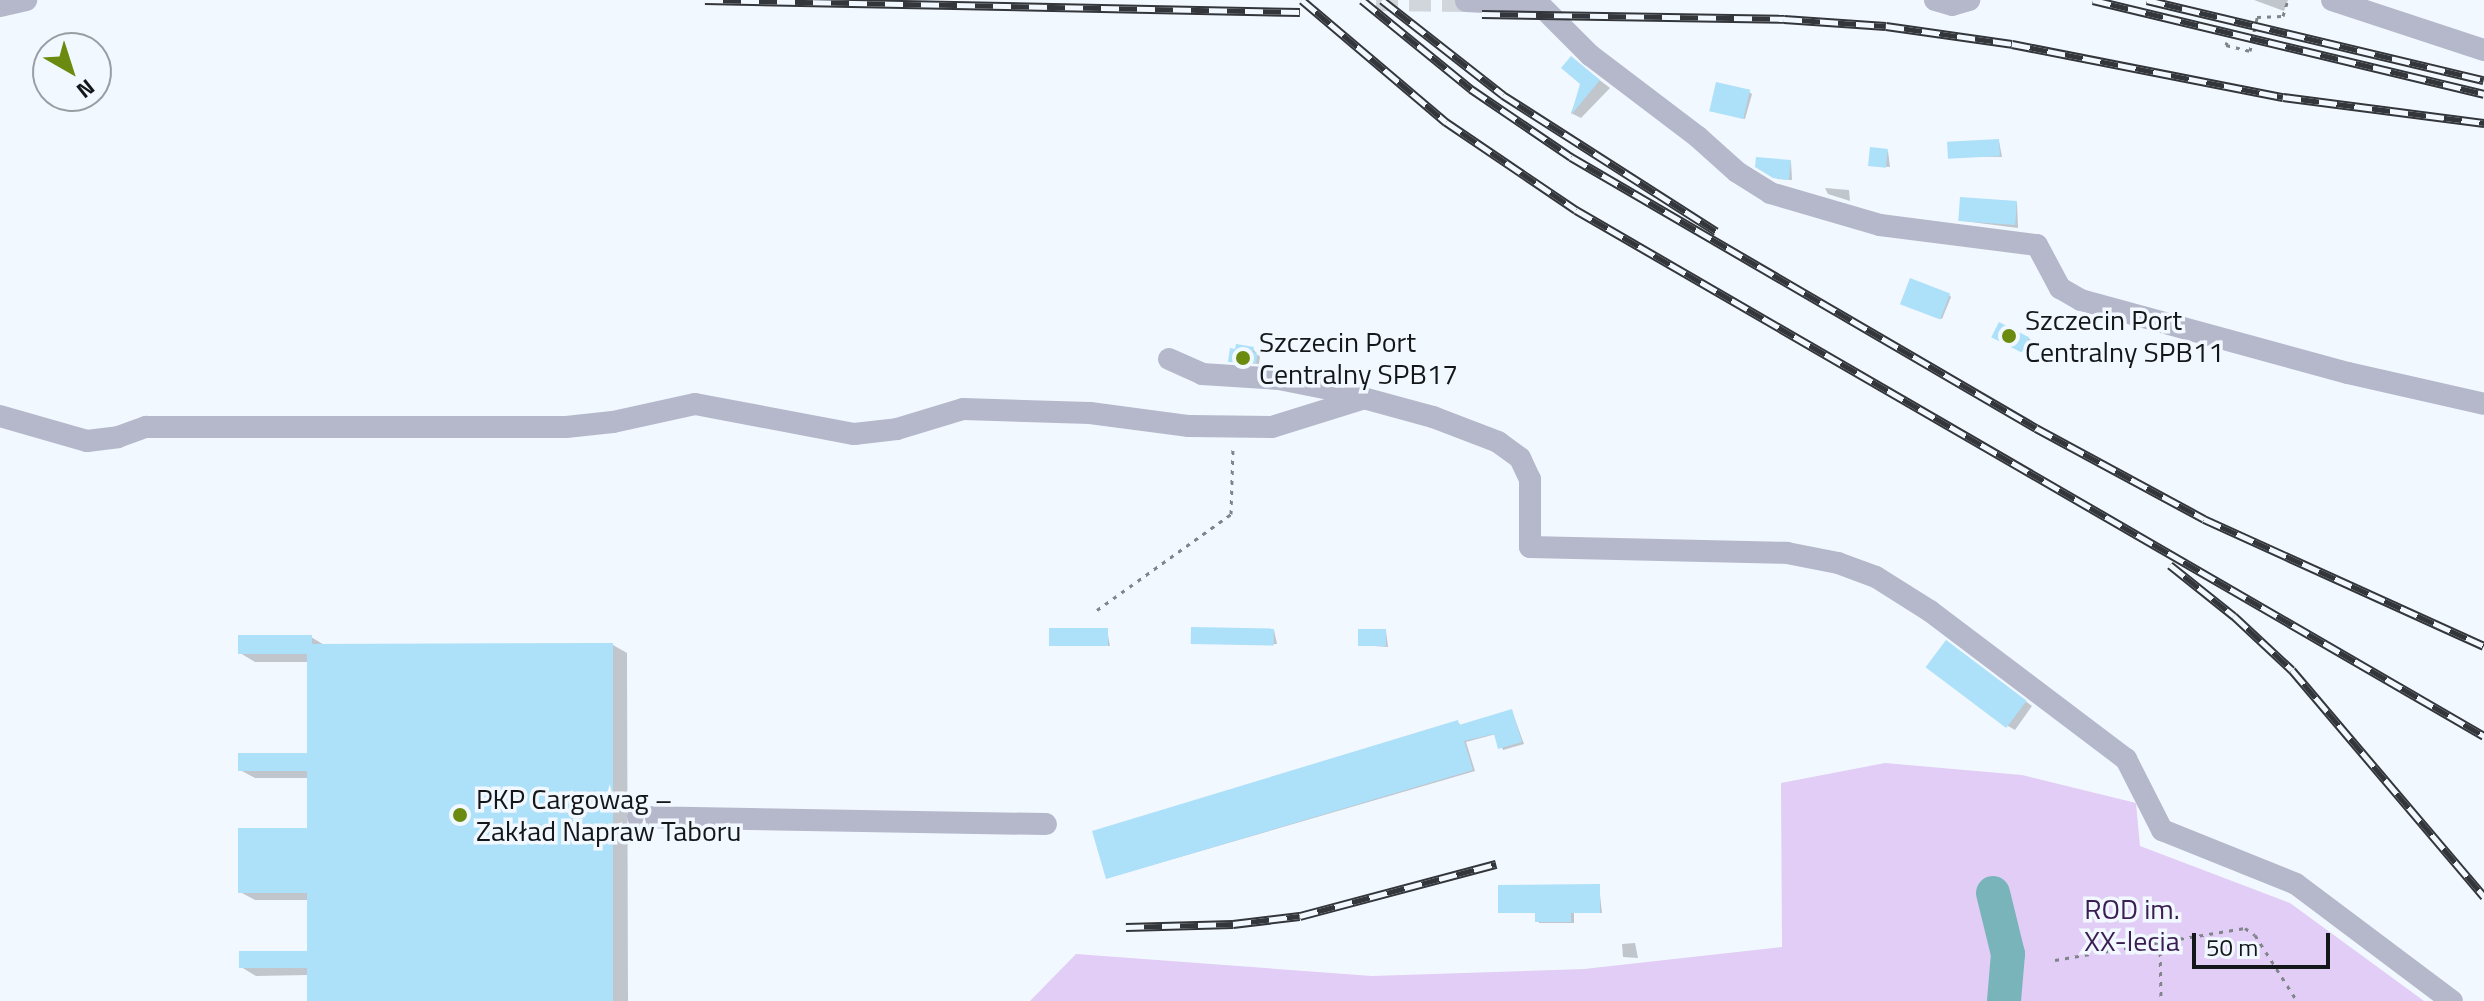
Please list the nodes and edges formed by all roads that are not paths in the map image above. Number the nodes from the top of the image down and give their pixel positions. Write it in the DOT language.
graph roads {
  1 [pos="26,0"];
  2 [pos="1935,0"];
  3 [pos="1969,0"];
  4 [pos="2332,0"];
  5 [pos="1466,1"];
  6 [pos="1538,3"];
  7 [pos="0,6"];
  8 [pos="2484,50"];
  9 [pos="1169,359"];
  10 [pos="1364,398"];
  11 [pos="2484,404"];
  12 [pos="0,416"];
  13 [pos="638,817"];
  14 [pos="1046,824"];
  15 [pos="2452,1001"];
  1 -- 7 [label="lane"];
  2 -- 3 [label="lane"];
  4 -- 8 [label="lane"];
  5 -- 6 [label="lane"];
  6 -- 11 [label="lane"];
  9 -- 10 [label="lane"];
  10 -- 12 [label="lane"];
  10 -- 15 [label="lane"];
  13 -- 14 [label="lane"];
}
